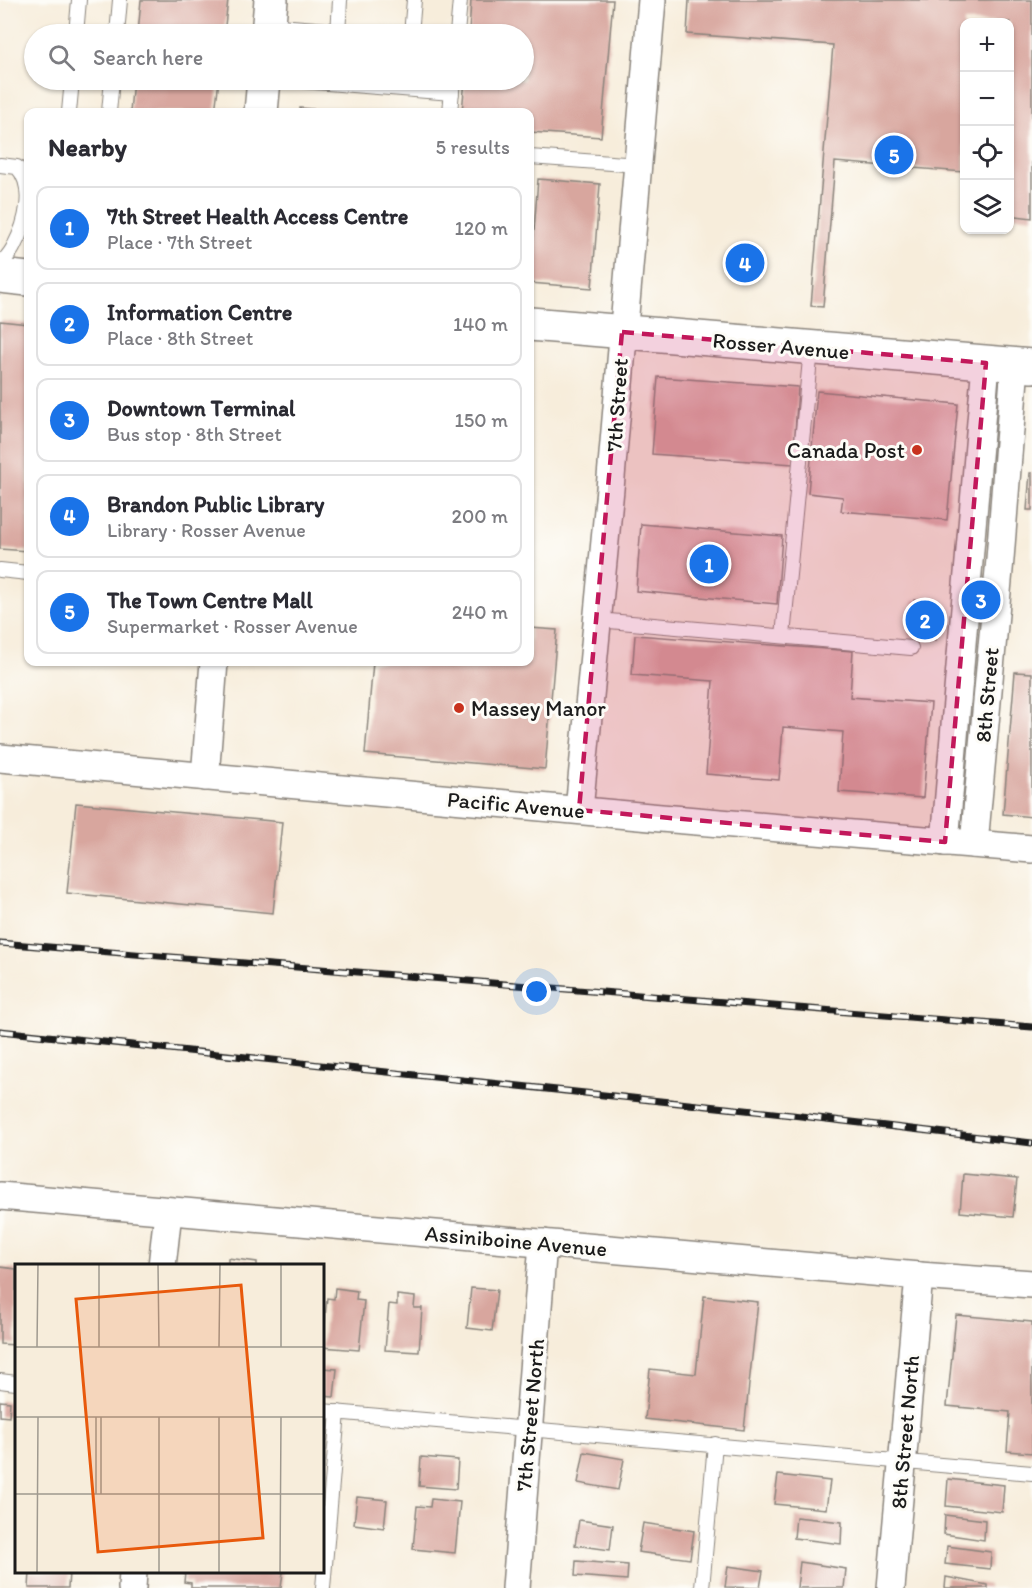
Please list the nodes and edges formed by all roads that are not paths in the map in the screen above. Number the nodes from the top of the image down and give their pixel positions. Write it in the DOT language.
graph roads {
  1 [pos="79,0"];
  2 [pos="120,0"];
  3 [pos="340,0"];
  4 [pos="414,0"];
  5 [pos="460,0"];
  6 [pos="652,0"];
  7 [pos="269,20"];
  8 [pos="77,24"];
  9 [pos="118,24"];
  10 [pos="290,24"];
  11 [pos="339,24"];
  12 [pos="412,24"];
  13 [pos="458,24"];
  14 [pos="71,90"];
  15 [pos="111,90"];
  16 [pos="263,90"];
  17 [pos="452,90"];
  18 [pos="69,108"];
  19 [pos="108,108"];
  20 [pos="261,108"];
  21 [pos="450,108"];
  22 [pos="534,157"];
  23 [pos="0,165"];
  24 [pos="638,165"];
  25 [pos="24,177"];
  26 [pos="24,222"];
  27 [pos="0,265"];
  28 [pos="0,276"];
  29 [pos="24,279"];
  30 [pos="534,324"];
  31 [pos="622,332"];
  32 [pos="811,349"];
  33 [pos="1011,365"];
  34 [pos="0,570"];
  35 [pos="24,573"];
  36 [pos="598,620"];
  37 [pos="783,636"];
  38 [pos="911,648"];
  39 [pos="214,666"];
  40 [pos="0,758"];
  41 [pos="205,777"];
  42 [pos="579,810"];
  43 [pos="945,842"];
  44 [pos="974,844"];
  45 [pos="1032,849"];
  46 [pos="0,1196"];
  47 [pos="168,1212"];
  48 [pos="543,1243"];
  49 [pos="162,1264"];
  50 [pos="919,1276"];
  51 [pos="1032,1284"];
  52 [pos="0,1381"];
  53 [pos="15,1383"];
  54 [pos="324,1411"];
  55 [pos="338,1412"];
  56 [pos="529,1429"];
  57 [pos="715,1444"];
  58 [pos="902,1460"];
  59 [pos="1032,1473"];
  60 [pos="133,1573"];
  61 [pos="132,1588"];
  62 [pos="323,1588"];
  63 [pos="516,1588"];
  64 [pos="702,1588"];
  65 [pos="891,1588"];
  1 -- 8 [label="lane"];
  2 -- 9 [label="lane"];
  3 -- 11 [label="lane"];
  4 -- 12 [label="lane"];
  5 -- 13 [label="lane"];
  6 -- 24 [label="street, 7th Street"];
  7 -- 10 [label="lane"];
  14 -- 18 [label="lane"];
  15 -- 19 [label="lane"];
  16 -- 20 [label="street"];
  17 -- 21 [label="lane"];
  22 -- 24 [label="lane"];
  23 -- 25 [label="lane"];
  24 -- 31 [label="street, 7th Street"];
  26 -- 27 [label="lane"];
  28 -- 29 [label="street"];
  30 -- 31 [label="street, Rosser Avenue"];
  31 -- 32 [label="street, Rosser Avenue"];
  31 -- 36 [label="street, 7th Street"];
  32 -- 33 [label="street, Rosser Avenue"];
  32 -- 37 [label="lane"];
  33 -- 43 [label="street, 8th Street"];
  33 -- 44 [label="street, 8th Street"];
  34 -- 35 [label="lane"];
  36 -- 37 [label="lane"];
  36 -- 42 [label="street, 7th Street"];
  37 -- 38 [label="lane"];
  39 -- 41 [label="street"];
  40 -- 41 [label="street, Pacific Avenue"];
  41 -- 42 [label="street, Pacific Avenue"];
  42 -- 43 [label="street, Pacific Avenue"];
  43 -- 44 [label="street, Pacific Avenue"];
  44 -- 45 [label="street, Pacific Avenue"];
  46 -- 47 [label="street, Assiniboine Avenue"];
  47 -- 48 [label="street, Assiniboine Avenue"];
  47 -- 49 [label="street"];
  48 -- 50 [label="street, Assiniboine Avenue"];
  48 -- 56 [label="street, 7th Street North"];
  50 -- 51 [label="street, Assiniboine Avenue"];
  50 -- 58 [label="street, 8th Street North"];
  52 -- 53 [label="lane"];
  54 -- 55 [label="lane"];
  55 -- 56 [label="lane"];
  55 -- 62 [label="lane"];
  56 -- 57 [label="lane"];
  56 -- 63 [label="street, 7th Street North"];
  57 -- 58 [label="lane"];
  57 -- 64 [label="lane"];
  58 -- 59 [label="lane"];
  58 -- 65 [label="street, 8th Street North"];
  60 -- 61 [label="street"];
}
